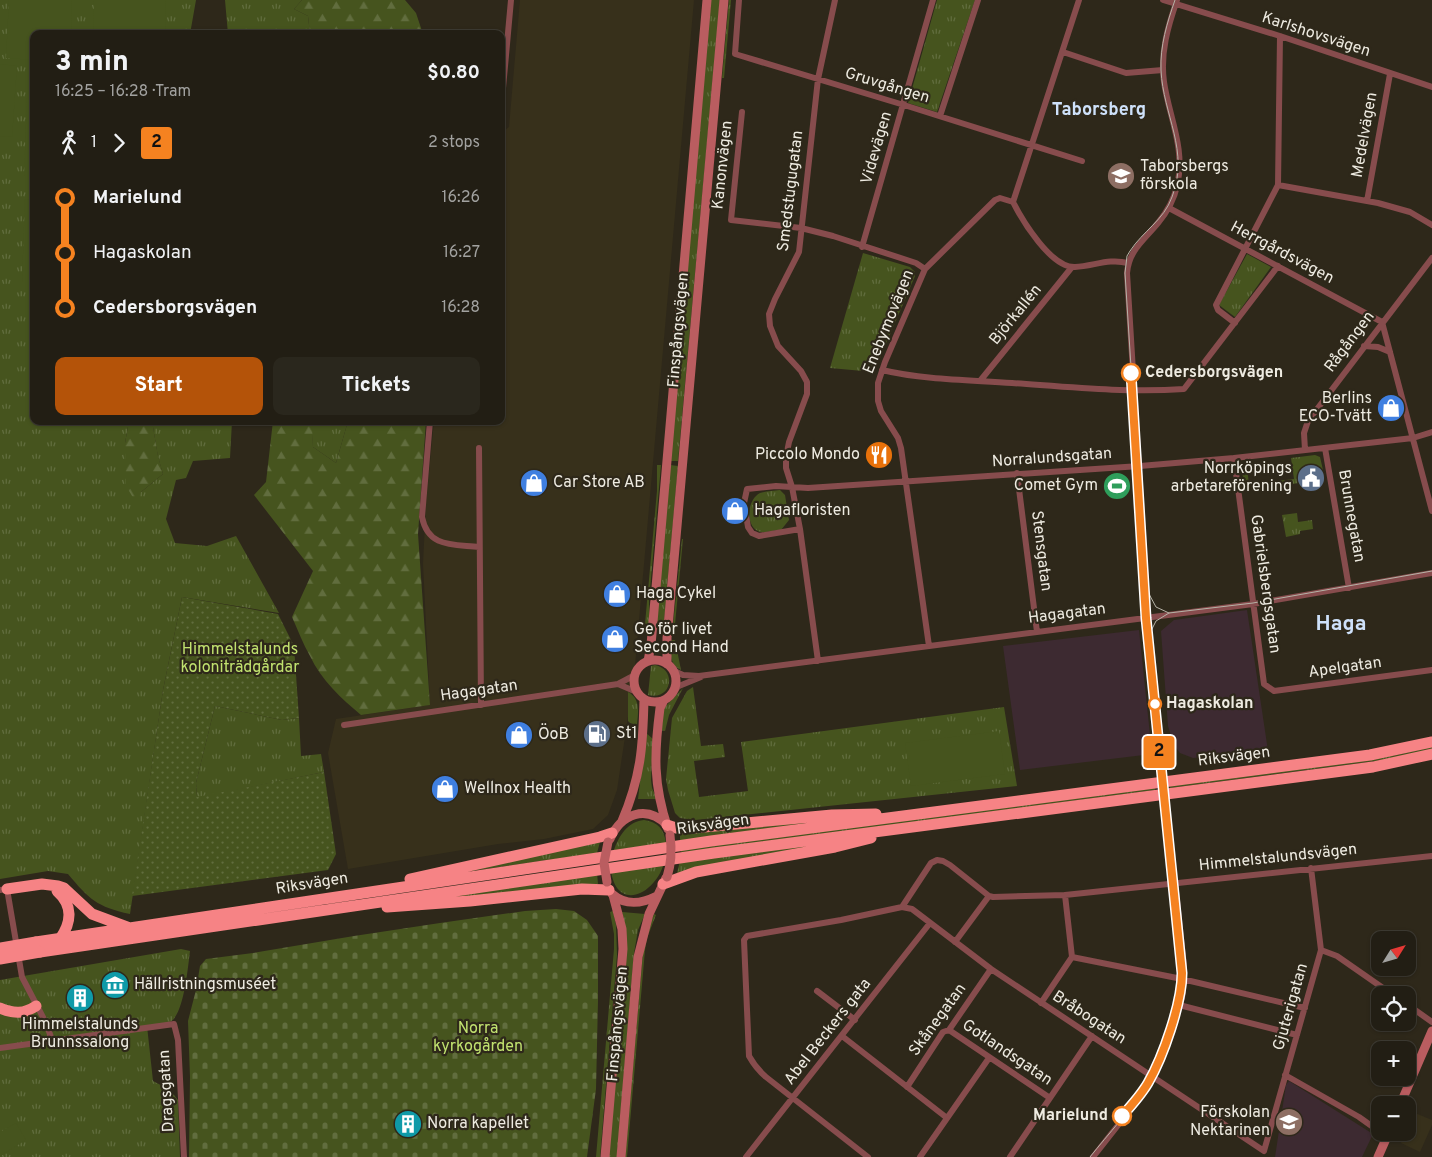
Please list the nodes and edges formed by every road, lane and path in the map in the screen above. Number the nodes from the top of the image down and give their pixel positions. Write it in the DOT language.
graph roads {
  1 [pos="511,0"];
  2 [pos="708,0"];
  3 [pos="724,0"];
  4 [pos="739,0"];
  5 [pos="835,0"];
  6 [pos="933,0"];
  7 [pos="978,0"];
  8 [pos="1079,0"];
  9 [pos="1163,0"];
  10 [pos="1176,2"];
  11 [pos="1280,36"];
  12 [pos="1063,52"];
  13 [pos="505,66"];
  14 [pos="1163,70"];
  15 [pos="1390,74"];
  16 [pos="818,79"];
  17 [pos="1432,87"];
  18 [pos="904,104"];
  19 [pos="742,112"];
  20 [pos="940,116"];
  21 [pos="1032,145"];
  22 [pos="1082,161"];
  23 [pos="1278,184"];
  24 [pos="1367,201"];
  25 [pos="1013,202"];
  26 [pos="1169,208"];
  27 [pos="1432,225"];
  28 [pos="801,228"];
  29 [pos="862,246"];
  30 [pos="1245,248"];
  31 [pos="1432,258"];
  32 [pos="1128,263"];
  33 [pos="1278,266"];
  34 [pos="1072,267"];
  35 [pos="925,269"];
  36 [pos="1382,322"];
  37 [pos="1235,323"];
  38 [pos="1364,346"];
  39 [pos="1390,352"];
  40 [pos="882,370"];
  41 [pos="980,381"];
  42 [pos="1134,392"];
  43 [pos="430,425"];
  44 [pos="1432,432"];
  45 [pos="1413,438"];
  46 [pos="478,448"];
  47 [pos="1325,448"];
  48 [pos="1305,450"];
  49 [pos="1234,458"];
  50 [pos="1139,466"];
  51 [pos="1017,473"];
  52 [pos="905,482"];
  53 [pos="792,487"];
  54 [pos="1432,511"];
  55 [pos="800,529"];
  56 [pos="479,547"];
  57 [pos="1432,573"];
  58 [pos="1349,588"];
  59 [pos="1253,604"];
  60 [pos="1148,618"];
  61 [pos="1037,632"];
  62 [pos="929,646"];
  63 [pos="818,661"];
  64 [pos="648,662"];
  65 [pos="669,667"];
  66 [pos="1432,670"];
  67 [pos="635,675"];
  68 [pos="704,675"];
  69 [pos="618,684"];
  70 [pos="1264,684"];
  71 [pos="641,696"];
  72 [pos="667,697"];
  73 [pos="481,705"];
  74 [pos="344,724"];
  75 [pos="1432,742"];
  76 [pos="1432,754"];
  77 [pos="910,815"];
  78 [pos="622,821"];
  79 [pos="906,827"];
  80 [pos="669,830"];
  81 [pos="610,838"];
  82 [pos="1432,856"];
  83 [pos="1311,868"];
  84 [pos="665,880"];
  85 [pos="1175,882"];
  86 [pos="42,884"];
  87 [pos="610,889"];
  88 [pos="4,890"];
  89 [pos="1065,895"];
  90 [pos="657,896"];
  91 [pos="989,896"];
  92 [pos="306,902"];
  93 [pos="902,907"];
  94 [pos="330,909"];
  95 [pos="930,923"];
  96 [pos="131,928"];
  97 [pos="60,939"];
  98 [pos="955,942"];
  99 [pos="38,947"];
  100 [pos="0,948"];
  101 [pos="1321,950"];
  102 [pos="1072,957"];
  103 [pos="0,959"];
  104 [pos="991,969"];
  105 [pos="1184,980"];
  106 [pos="1380,986"];
  107 [pos="816,990"];
  108 [pos="1040,1002"];
  109 [pos="36,1006"];
  110 [pos="1180,1006"];
  111 [pos="0,1008"];
  112 [pos="1305,1008"];
  113 [pos="1416,1011"];
  114 [pos="855,1020"];
  115 [pos="1432,1022"];
  116 [pos="949,1030"];
  117 [pos="1432,1031"];
  118 [pos="1297,1035"];
  119 [pos="842,1036"];
  120 [pos="1092,1036"];
  121 [pos="52,1040"];
  122 [pos="0,1048"];
  123 [pos="989,1058"];
  124 [pos="1285,1075"];
  125 [pos="1153,1078"];
  126 [pos="907,1087"];
  127 [pos="1404,1096"];
  128 [pos="793,1098"];
  129 [pos="1050,1098"];
  130 [pos="947,1118"];
  131 [pos="1371,1125"];
  132 [pos="1382,1141"];
  133 [pos="1264,1150"];
  134 [pos="184,1157"];
  135 [pos="605,1157"];
  136 [pos="622,1157"];
  137 [pos="746,1157"];
  138 [pos="868,1157"];
  139 [pos="920,1157"];
  140 [pos="1010,1157"];
  141 [pos="1093,1157"];
  142 [pos="1378,1157"];
  1 -- 13 [label="street"];
  2 -- 64 [label="main road, Finspångsvägen"];
  3 -- 65 [label="main road, Finspångsvägen"];
  4 -- 16 [label="street, Gruvgången"];
  5 -- 16 [label="street, Smedstugugatan"];
  6 -- 18 [label="street, Videvägen"];
  7 -- 20 [label="street"];
  8 -- 12 [label="street"];
  9 -- 10 [label="street, Karlshovsvägen"];
  10 -- 11 [label="street, Karlshovsvägen"];
  10 -- 14 [label="street"];
  11 -- 15 [label="street, Karlshovsvägen"];
  11 -- 23 [label="street"];
  12 -- 14 [label="street"];
  12 -- 21 [label="street"];
  14 -- 26 [label="street"];
  15 -- 17 [label="street, Karlshovsvägen"];
  15 -- 24 [label="street, Medelvägen"];
  16 -- 18 [label="street, Gruvgången"];
  16 -- 28 [label="street, Smedstugugatan"];
  18 -- 20 [label="street, Gruvgången"];
  18 -- 29 [label="street, Videvägen"];
  19 -- 28 [label="street, Kanonvägen"];
  20 -- 21 [label="street, Gruvgången"];
  21 -- 22 [label="street, Gruvgången"];
  21 -- 25 [label="street"];
  23 -- 24 [label="street"];
  23 -- 30 [label="street"];
  24 -- 27 [label="street"];
  25 -- 34 [label="street"];
  25 -- 35 [label="street, Enebymovägen"];
  26 -- 30 [label="street, Herrgårdsvägen"];
  26 -- 32 [label="street"];
  28 -- 29 [label="street"];
  28 -- 53 [label="street, Smedstugugatan"];
  29 -- 35 [label="street"];
  30 -- 33 [label="street, Herrgårdsvägen"];
  30 -- 37 [label="street"];
  31 -- 36 [label="street, Rågången"];
  32 -- 34 [label="street"];
  32 -- 42 [label="street"];
  33 -- 36 [label="street, Herrgårdsvägen"];
  33 -- 37 [label="street"];
  34 -- 41 [label="street, Björkallén"];
  35 -- 40 [label="street, Enebymovägen"];
  36 -- 38 [label="street, Rågången"];
  36 -- 39 [label="street"];
  37 -- 42 [label="street"];
  38 -- 39 [label="street"];
  38 -- 48 [label="street, Rågången"];
  39 -- 45 [label="street"];
  40 -- 41 [label="street"];
  40 -- 52 [label="street, Enebymovägen"];
  41 -- 42 [label="street"];
  42 -- 50 [label="street"];
  43 -- 56 [label="street"];
  44 -- 45 [label="street, Norralundsgatan"];
  45 -- 47 [label="street, Norralundsgatan"];
  45 -- 54 [label="street"];
  46 -- 56 [label="street"];
  47 -- 48 [label="street, Norralundsgatan"];
  47 -- 58 [label="street, Brunnegatan"];
  48 -- 49 [label="street, Norralundsgatan"];
  49 -- 50 [label="street, Norralundsgatan"];
  49 -- 59 [label="street, Gabrielsbergsgatan"];
  50 -- 51 [label="street, Norralundsgatan"];
  50 -- 60 [label="street"];
  51 -- 52 [label="street, Norralundsgatan"];
  51 -- 61 [label="street, Stensgatan"];
  52 -- 53 [label="street, Norralundsgatan"];
  52 -- 62 [label="street, Enebymovägen"];
  53 -- 55 [label="street, Smedstugugatan"];
  53 -- 55 [label="street, Norralundsgatan"];
  55 -- 63 [label="street, Smedstugugatan"];
  56 -- 73 [label="street"];
  57 -- 58 [label="street, Hagagatan"];
  58 -- 59 [label="street, Hagagatan"];
  59 -- 60 [label="street, Hagagatan"];
  59 -- 70 [label="street, Gabrielsbergsgatan"];
  60 -- 61 [label="street, Hagagatan"];
  61 -- 62 [label="street, Hagagatan"];
  62 -- 63 [label="street, Hagagatan"];
  63 -- 68 [label="street, Hagagatan"];
  64 -- 65 [label="main road"];
  64 -- 67 [label="main road"];
  65 -- 68 [label="street, Hagagatan"];
  65 -- 72 [label="main road"];
  66 -- 70 [label="street, Apelgatan"];
  67 -- 69 [label="street, Hagagatan"];
  67 -- 71 [label="main road"];
  68 -- 72 [label="street, Hagagatan"];
  69 -- 71 [label="street"];
  69 -- 73 [label="street, Hagagatan"];
  71 -- 72 [label="main road"];
  71 -- 78 [label="main road"];
  72 -- 80 [label="main road"];
  73 -- 74 [label="street, Hagagatan"];
  75 -- 77 [label="highway, Riksvägen"];
  76 -- 79 [label="highway, Riksvägen"];
  77 -- 80 [label="highway"];
  77 -- 92 [label="highway, Riksvägen"];
  78 -- 80 [label="main road"];
  78 -- 81 [label="main road"];
  79 -- 84 [label="highway"];
  79 -- 94 [label="highway, Riksvägen"];
  80 -- 84 [label="main road, bridge"];
  81 -- 87 [label="main road, bridge"];
  81 -- 92 [label="highway"];
  82 -- 83 [label="street, Himmelstalundsvägen"];
  83 -- 85 [label="street, Himmelstalundsvägen"];
  83 -- 101 [label="street, Gjuterigatan"];
  84 -- 90 [label="main road"];
  85 -- 89 [label="street, Himmelstalundsvägen"];
  85 -- 105 [label="street"];
  86 -- 88 [label="highway"];
  86 -- 96 [label="highway"];
  86 -- 97 [label="highway"];
  87 -- 90 [label="main road"];
  87 -- 94 [label="highway"];
  87 -- 135 [label="main road, Finspångsvägen"];
  88 -- 109 [label="street"];
  89 -- 91 [label="street, Himmelstalundsvägen"];
  89 -- 102 [label="street"];
  90 -- 136 [label="main road, Finspångsvägen"];
  91 -- 93 [label="street"];
  91 -- 98 [label="street"];
  92 -- 96 [label="highway, Riksvägen"];
  93 -- 95 [label="street, Bråbogatan"];
  93 -- 128 [label="street"];
  94 -- 99 [label="highway, Riksvägen"];
  95 -- 98 [label="street, Bråbogatan"];
  95 -- 114 [label="street, Abel Beckers gata"];
  96 -- 97 [label="highway, Riksvägen"];
  97 -- 99 [label="highway, Riksvägen"];
  98 -- 104 [label="street, Bråbogatan"];
  99 -- 100 [label="highway, Riksvägen, bridge"];
  99 -- 103 [label="highway, Riksvägen, bridge"];
  101 -- 106 [label="street"];
  101 -- 112 [label="street, Gjuterigatan"];
  102 -- 105 [label="street"];
  102 -- 108 [label="street"];
  104 -- 108 [label="street, Bråbogatan"];
  104 -- 116 [label="street, Skånegatan"];
  105 -- 110 [label="street"];
  105 -- 112 [label="street"];
  107 -- 114 [label="street"];
  108 -- 120 [label="street, Bråbogatan"];
  109 -- 111 [label="highway"];
  109 -- 121 [label="street"];
  110 -- 118 [label="street"];
  110 -- 125 [label="street"];
  112 -- 118 [label="street, Gjuterigatan"];
  113 -- 115 [label="street"];
  114 -- 119 [label="street, Abel Beckers gata"];
  116 -- 123 [label="street, Gotlandsgatan"];
  116 -- 126 [label="street, Skånegatan"];
  117 -- 127 [label="main road"];
  118 -- 124 [label="street, Gjuterigatan"];
  119 -- 126 [label="street"];
  119 -- 128 [label="street, Abel Beckers gata"];
  120 -- 125 [label="street, Bråbogatan"];
  120 -- 129 [label="street"];
  121 -- 122 [label="street"];
  121 -- 134 [label="street, Dragsgatan"];
  123 -- 129 [label="street, Gotlandsgatan"];
  123 -- 130 [label="street"];
  124 -- 131 [label="street"];
  124 -- 133 [label="street, Gjuterigatan"];
  125 -- 133 [label="street, Bråbogatan"];
  125 -- 141 [label="street"];
  126 -- 130 [label="street"];
  128 -- 137 [label="street, Abel Beckers gata"];
  128 -- 138 [label="street"];
  129 -- 140 [label="street"];
  130 -- 139 [label="street"];
  132 -- 142 [label="main road"];
}
